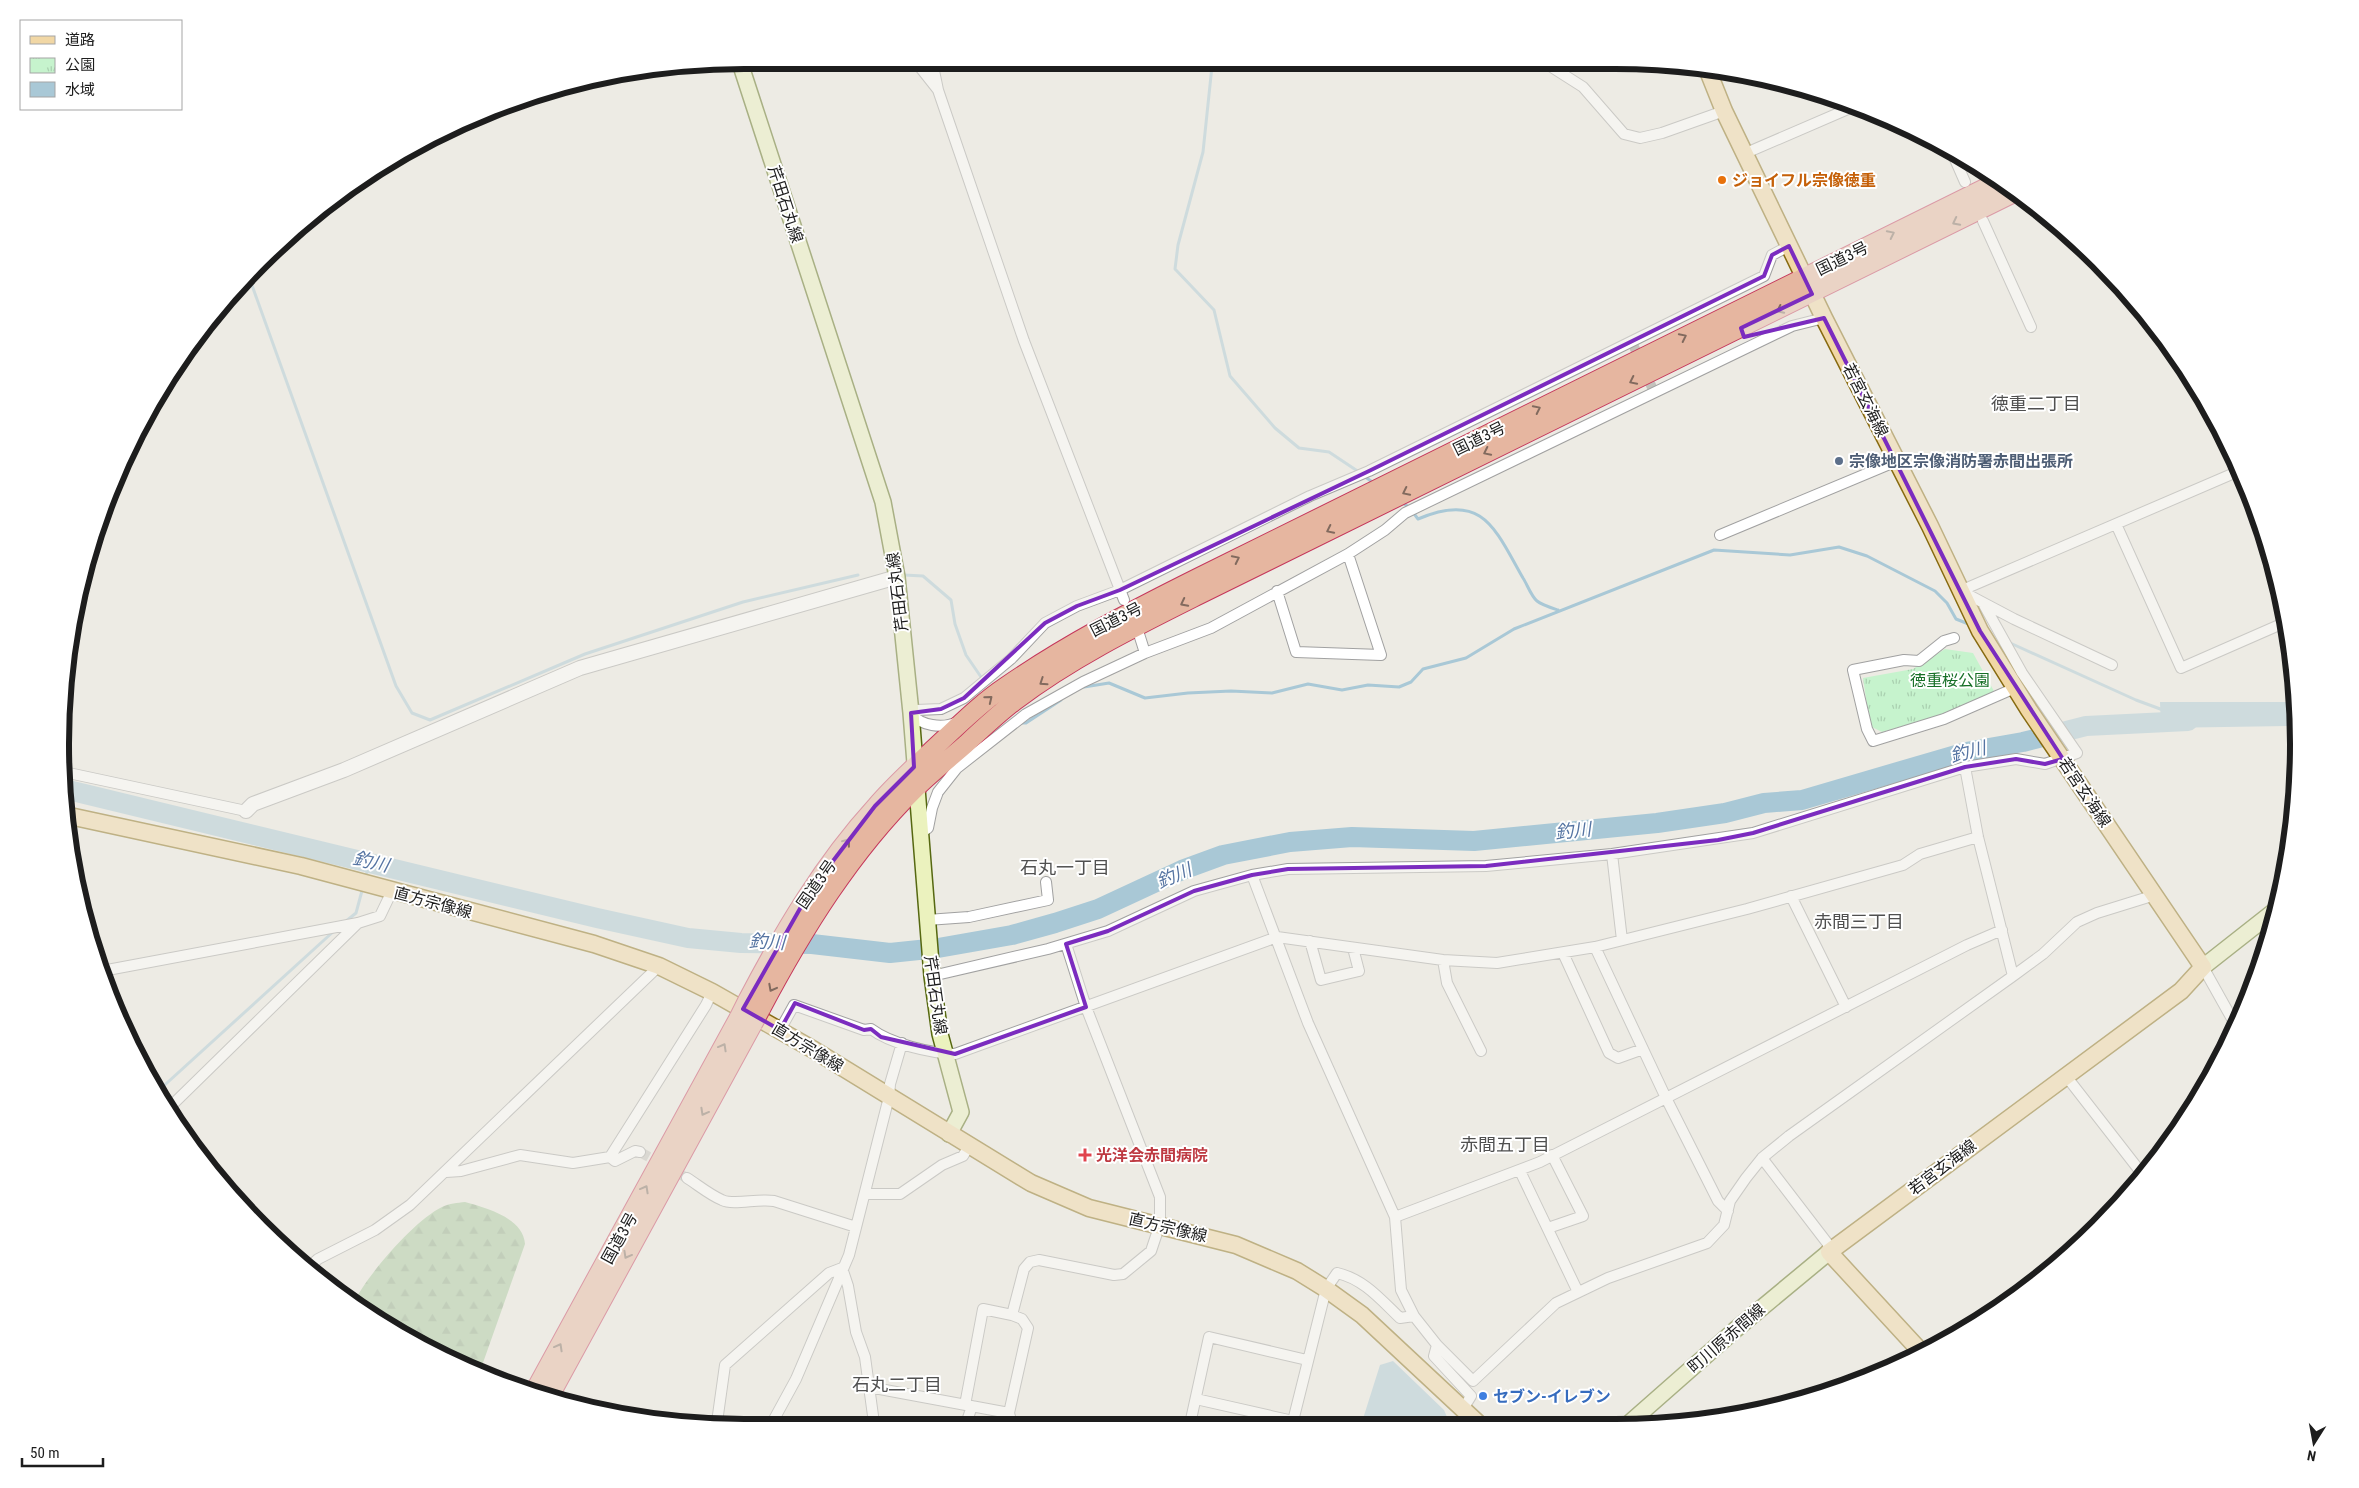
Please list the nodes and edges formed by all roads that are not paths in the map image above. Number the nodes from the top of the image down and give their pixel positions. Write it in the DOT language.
graph roads {
  1 [pos="742,69"];
  2 [pos="921,69"];
  3 [pos="934,69"];
  4 [pos="1555,69"];
  5 [pos="1710,76"];
  6 [pos="938,90"];
  7 [pos="1846,110"];
  8 [pos="1724,111"];
  9 [pos="1746,152"];
  10 [pos="1956,161"];
  11 [pos="1965,182"];
  12 [pos="1992,185"];
  13 [pos="2008,196"];
  14 [pos="1983,221"];
  15 [pos="1789,246"];
  16 [pos="1804,277"];
  17 [pos="1812,294"];
  18 [pos="1824,318"];
  19 [pos="2031,327"];
  20 [pos="1897,461"];
  21 [pos="1435,469"];
  22 [pos="2233,473"];
  23 [pos="1370,501"];
  24 [pos="2116,524"];
  25 [pos="1720,535"];
  26 [pos="1348,554"];
  27 [pos="897,577"];
  28 [pos="1120,590"];
  29 [pos="1277,591"];
  30 [pos="1962,596"];
  31 [pos="1124,600"];
  32 [pos="1983,603"];
  33 [pos="2279,625"];
  34 [pos="1139,634"];
  35 [pos="1954,638"];
  36 [pos="1145,653"];
  37 [pos="2112,665"];
  38 [pos="2015,688"];
  39 [pos="2036,707"];
  40 [pos="911,713"];
  41 [pos="966,718"];
  42 [pos="2066,754"];
  43 [pos="914,767"];
  44 [pos="1965,767"];
  45 [pos="70,773"];
  46 [pos="915,788"];
  47 [pos="246,811"];
  48 [pos="73,817"];
  49 [pos="919,834"];
  50 [pos="1978,837"];
  51 [pos="1612,854"];
  52 [pos="1252,875"];
  53 [pos="1046,882"];
  54 [pos="392,891"];
  55 [pos="2155,895"];
  56 [pos="1792,896"];
  57 [pos="2268,916"];
  58 [pos="927,920"];
  59 [pos="358,924"];
  60 [pos="2002,930"];
  61 [pos="1277,936"];
  62 [pos="1622,940"];
  63 [pos="1310,941"];
  64 [pos="1066,944"];
  65 [pos="1595,947"];
  66 [pos="1354,948"];
  67 [pos="1563,953"];
  68 [pos="1443,960"];
  69 [pos="658,966"];
  70 [pos="2203,967"];
  71 [pos="108,970"];
  72 [pos="931,973"];
  73 [pos="2013,976"];
  74 [pos="712,992"];
  75 [pos="1086,1007"];
  76 [pos="1846,1007"];
  77 [pos="750,1013"];
  78 [pos="2232,1018"];
  79 [pos="780,1030"];
  80 [pos="902,1043"];
  81 [pos="1643,1049"];
  82 [pos="1481,1051"];
  83 [pos="945,1053"];
  84 [pos="2066,1076"];
  85 [pos="889,1097"];
  86 [pos="1666,1098"];
  87 [pos="173,1104"];
  88 [pos="949,1134"];
  89 [pos="969,1146"];
  90 [pos="640,1152"];
  91 [pos="1552,1155"];
  92 [pos="610,1157"];
  93 [pos="1762,1158"];
  94 [pos="2139,1169"];
  95 [pos="1520,1171"];
  96 [pos="446,1172"];
  97 [pos="688,1178"];
  98 [pos="865,1194"];
  99 [pos="1728,1211"];
  100 [pos="1395,1217"];
  101 [pos="1160,1224"];
  102 [pos="856,1227"];
  103 [pos="1548,1228"];
  104 [pos="1829,1252"];
  105 [pos="313,1264"];
  106 [pos="842,1268"];
  107 [pos="1326,1289"];
  108 [pos="1578,1290"];
  109 [pos="1012,1315"];
  110 [pos="1414,1316"];
  111 [pos="1437,1345"];
  112 [pos="1918,1348"];
  113 [pos="1307,1360"];
  114 [pos="537,1386"];
  115 [pos="869,1388"];
  116 [pos="553,1391"];
  117 [pos="1196,1399"];
  118 [pos="969,1405"];
  119 [pos="1463,1409"];
  120 [pos="1009,1413"];
  121 [pos="718,1418"];
  122 [pos="774,1419"];
  123 [pos="873,1419"];
  124 [pos="967,1419"];
  125 [pos="1011,1419"];
  126 [pos="1191,1419"];
  127 [pos="1277,1419"];
  128 [pos="1294,1419"];
  129 [pos="1474,1419"];
  130 [pos="1634,1419"];
  1 -- 27 [label="main road, 芹田石丸線"];
  2 -- 6 [label="street"];
  3 -- 6 [label="street"];
  4 -- 8 [label="street"];
  5 -- 8 [label="main road, 若宮玄海線"];
  6 -- 28 [label="street"];
  7 -- 9 [label="street"];
  8 -- 9 [label="main road, 若宮玄海線"];
  9 -- 15 [label="main road, 若宮玄海線"];
  10 -- 11 [label="street"];
  16 -- 12 [label="highway, 国道3号, one-way"];
  13 -- 17 [label="highway, 国道3号, one-way"];
  14 -- 19 [label="street"];
  15 -- 16 [label="main road, 若宮玄海線"];
  15 -- 28 [label="street"];
  16 -- 17 [label="main road, 若宮玄海線"];
  21 -- 16 [label="highway, 国道3号, one-way"];
  17 -- 18 [label="main road, 若宮玄海線"];
  17 -- 21 [label="highway, 国道3号, one-way"];
  18 -- 20 [label="main road, 若宮玄海線"];
  18 -- 26 [label="street"];
  20 -- 25 [label="street"];
  20 -- 30 [label="main road, 若宮玄海線"];
  21 -- 23 [label="highway, 国道3号"];
  22 -- 24 [label="street"];
  41 -- 23 [label="highway, 国道3号, one-way"];
  23 -- 46 [label="highway, 国道3号, one-way"];
  24 -- 30 [label="street"];
  24 -- 33 [label="street"];
  26 -- 29 [label="street"];
  26 -- 29 [label="street"];
  27 -- 40 [label="main road, 芹田石丸線"];
  27 -- 47 [label="street"];
  28 -- 31 [label="street"];
  28 -- 40 [label="street"];
  29 -- 36 [label="street"];
  30 -- 32 [label="street"];
  30 -- 38 [label="main road, 若宮玄海線"];
  32 -- 37 [label="street"];
  32 -- 39 [label="street"];
  34 -- 36 [label="street"];
  35 -- 38 [label="street"];
  36 -- 49 [label="street"];
  38 -- 39 [label="main road, 若宮玄海線"];
  39 -- 42 [label="main road, 若宮玄海線"];
  40 -- 41 [label="street"];
  40 -- 43 [label="main road, 芹田石丸線"];
  41 -- 43 [label="highway, 国道3号"];
  42 -- 44 [label="street"];
  42 -- 55 [label="main road, 若宮玄海線"];
  43 -- 46 [label="main road, 芹田石丸線"];
  77 -- 43 [label="highway, 国道3号, one-way"];
  44 -- 50 [label="street"];
  44 -- 51 [label="street"];
  45 -- 47 [label="street"];
  46 -- 49 [label="main road, 芹田石丸線"];
  46 -- 77 [label="highway, 国道3号, one-way"];
  48 -- 54 [label="main road, 直方宗像線"];
  49 -- 58 [label="main road, 芹田石丸線"];
  50 -- 56 [label="street"];
  50 -- 60 [label="street"];
  51 -- 52 [label="street"];
  51 -- 62 [label="street"];
  52 -- 61 [label="street"];
  52 -- 64 [label="street"];
  53 -- 58 [label="street"];
  54 -- 59 [label="street"];
  54 -- 69 [label="main road, 直方宗像線"];
  55 -- 70 [label="main road, 若宮玄海線"];
  55 -- 73 [label="street"];
  56 -- 62 [label="street"];
  56 -- 76 [label="street"];
  57 -- 70 [label="main road"];
  58 -- 72 [label="main road, 芹田石丸線"];
  59 -- 71 [label="street"];
  59 -- 87 [label="street"];
  60 -- 73 [label="street"];
  60 -- 76 [label="street"];
  61 -- 63 [label="street"];
  61 -- 75 [label="street"];
  61 -- 100 [label="street"];
  62 -- 65 [label="street"];
  63 -- 66 [label="street"];
  63 -- 66 [label="street"];
  64 -- 72 [label="street"];
  64 -- 75 [label="street"];
  65 -- 67 [label="street"];
  65 -- 81 [label="street"];
  66 -- 68 [label="street"];
  67 -- 68 [label="street"];
  67 -- 81 [label="street"];
  68 -- 82 [label="street"];
  69 -- 74 [label="main road, 直方宗像線"];
  69 -- 96 [label="street"];
  70 -- 78 [label="street"];
  70 -- 84 [label="main road, 若宮玄海線"];
  72 -- 83 [label="main road, 芹田石丸線"];
  73 -- 93 [label="street"];
  74 -- 79 [label="main road, 直方宗像線"];
  74 -- 92 [label="street"];
  75 -- 83 [label="street"];
  75 -- 101 [label="street"];
  76 -- 86 [label="street"];
  114 -- 77 [label="highway, 国道3号, one-way"];
  77 -- 116 [label="highway, 国道3号, one-way"];
  79 -- 80 [label="street"];
  79 -- 85 [label="main road, 直方宗像線"];
  80 -- 83 [label="street"];
  80 -- 85 [label="street"];
  81 -- 86 [label="street"];
  83 -- 88 [label="main road, 芹田石丸線"];
  84 -- 94 [label="street"];
  84 -- 104 [label="main road, 若宮玄海線"];
  85 -- 88 [label="main road, 直方宗像線"];
  85 -- 98 [label="street"];
  86 -- 91 [label="street"];
  86 -- 99 [label="street"];
  88 -- 89 [label="main road, 直方宗像線"];
  89 -- 98 [label="street"];
  89 -- 101 [label="main road, 直方宗像線"];
  90 -- 92 [label="street"];
  91 -- 95 [label="street"];
  91 -- 103 [label="street"];
  92 -- 96 [label="street"];
  93 -- 99 [label="street"];
  93 -- 104 [label="street"];
  95 -- 100 [label="street"];
  95 -- 103 [label="street"];
  96 -- 105 [label="street"];
  97 -- 102 [label="street"];
  98 -- 102 [label="street"];
  99 -- 108 [label="street"];
  100 -- 110 [label="street"];
  101 -- 107 [label="main road, 直方宗像線"];
  101 -- 109 [label="street"];
  102 -- 106 [label="street"];
  103 -- 108 [label="street"];
  104 -- 112 [label="main road"];
  104 -- 130 [label="main road, 町川原赤間線"];
  106 -- 115 [label="street"];
  106 -- 121 [label="street"];
  106 -- 122 [label="street"];
  107 -- 110 [label="street"];
  107 -- 113 [label="street"];
  107 -- 119 [label="main road, 直方宗像線"];
  108 -- 111 [label="street"];
  109 -- 118 [label="street"];
  109 -- 120 [label="street"];
  110 -- 111 [label="street"];
  111 -- 119 [label="street"];
  113 -- 117 [label="street"];
  113 -- 128 [label="street"];
  115 -- 118 [label="street"];
  115 -- 123 [label="street"];
  117 -- 126 [label="street"];
  117 -- 127 [label="street"];
  118 -- 120 [label="street"];
  118 -- 124 [label="street"];
  119 -- 129 [label="main road, 直方宗像線"];
  120 -- 125 [label="street"];
}
